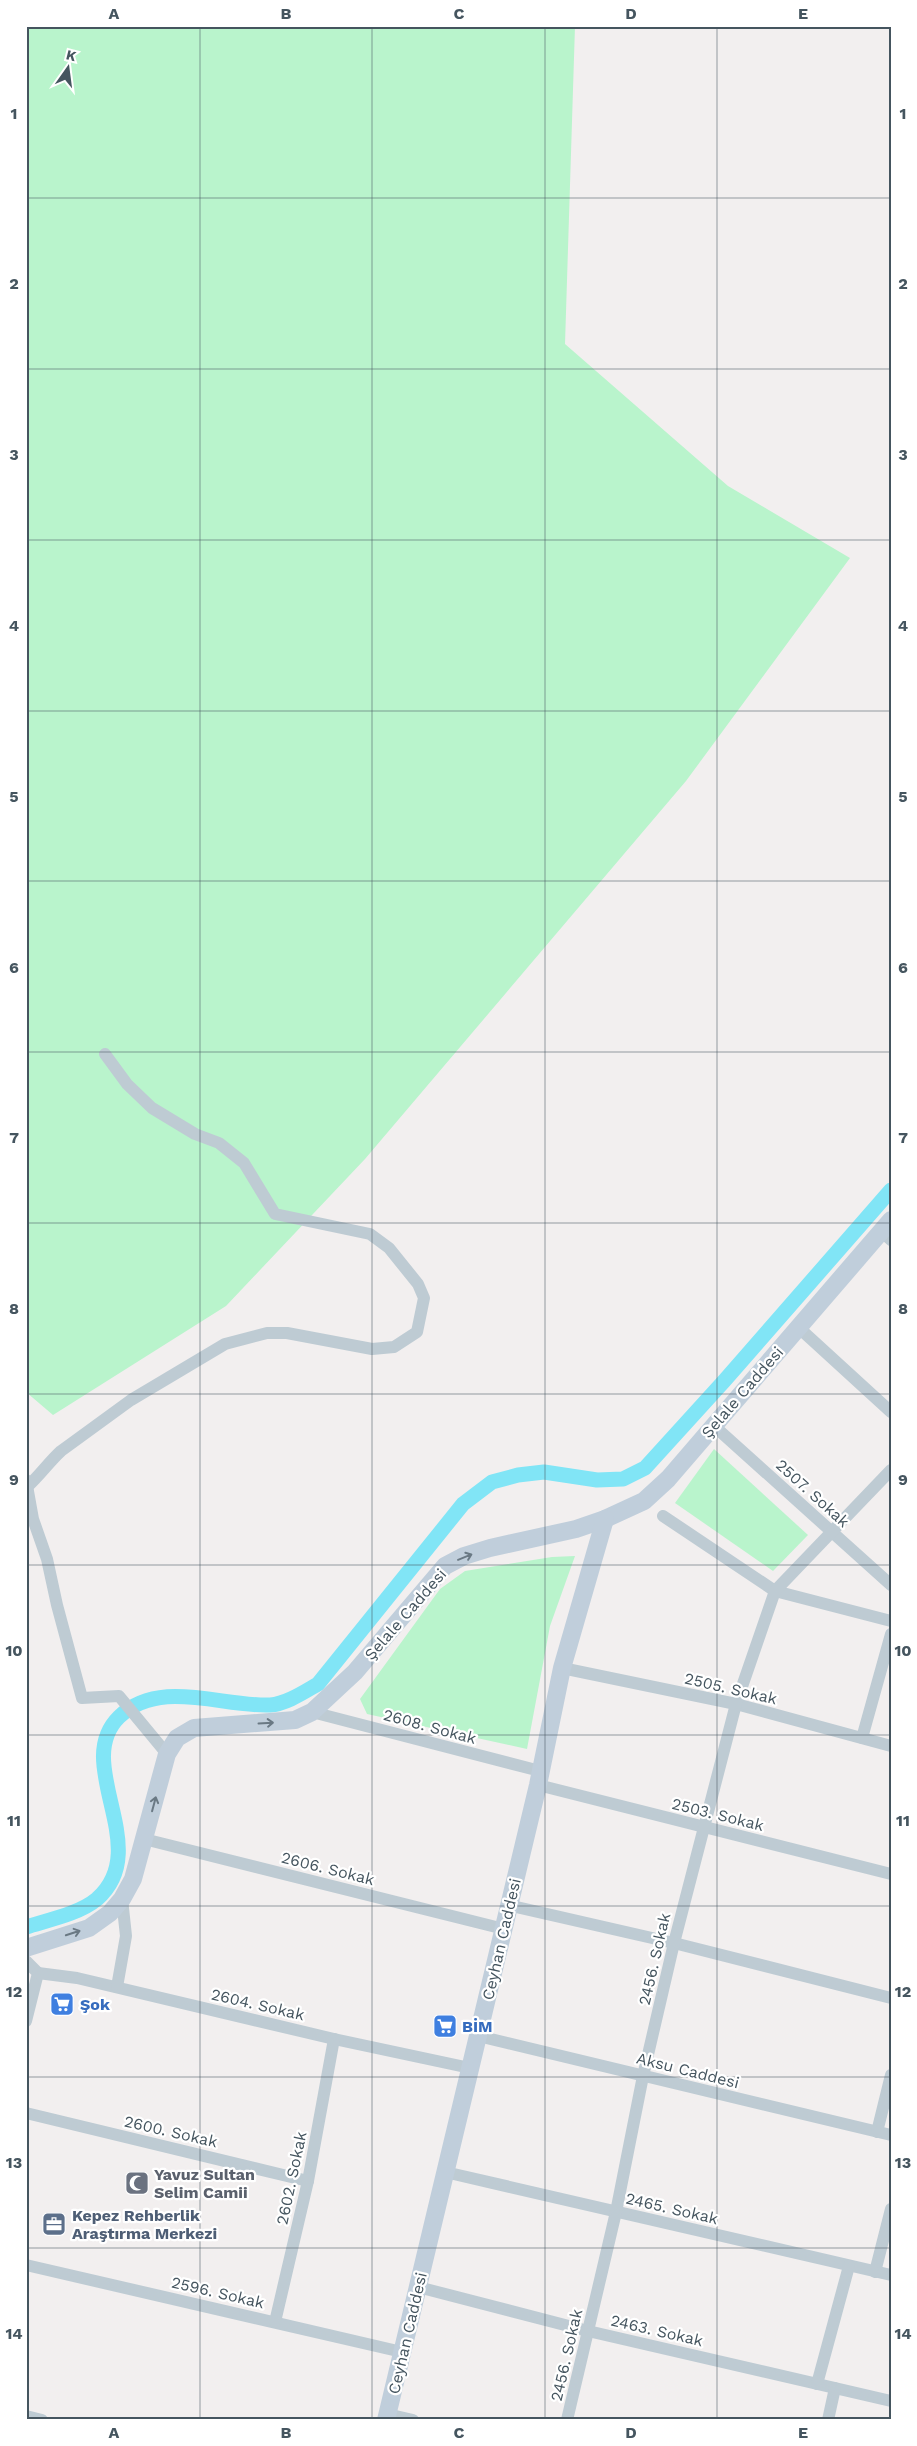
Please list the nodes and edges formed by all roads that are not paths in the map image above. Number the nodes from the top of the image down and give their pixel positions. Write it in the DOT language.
graph roads {
  1 [pos="106,1054"];
  2 [pos="888,1230"];
  3 [pos="798,1327"];
  4 [pos="891,1412"];
  5 [pos="713,1425"];
  6 [pos="891,1470"];
  7 [pos="27,1483"];
  8 [pos="663,1516"];
  9 [pos="605,1519"];
  10 [pos="832,1534"];
  11 [pos="891,1585"];
  12 [pos="775,1591"];
  13 [pos="891,1621"];
  14 [pos="891,1634"];
  15 [pos="562,1668"];
  16 [pos="736,1704"];
  17 [pos="312,1712"];
  18 [pos="862,1738"];
  19 [pos="891,1746"];
  20 [pos="167,1754"];
  21 [pos="539,1778"];
  22 [pos="703,1827"];
  23 [pos="144,1839"];
  24 [pos="891,1874"];
  25 [pos="122,1899"];
  26 [pos="508,1905"];
  27 [pos="504,1929"];
  28 [pos="674,1943"];
  29 [pos="26,1948"];
  30 [pos="26,1961"];
  31 [pos="38,1973"];
  32 [pos="117,1987"];
  33 [pos="891,1998"];
  34 [pos="26,2021"];
  35 [pos="478,2036"];
  36 [pos="334,2039"];
  37 [pos="470,2068"];
  38 [pos="891,2075"];
  39 [pos="643,2076"];
  40 [pos="26,2113"];
  41 [pos="877,2132"];
  42 [pos="891,2135"];
  43 [pos="445,2172"];
  44 [pos="308,2181"];
  45 [pos="891,2209"];
  46 [pos="616,2212"];
  47 [pos="26,2264"];
  48 [pos="849,2266"];
  49 [pos="874,2272"];
  50 [pos="891,2275"];
  51 [pos="418,2287"];
  52 [pos="275,2322"];
  53 [pos="588,2331"];
  54 [pos="402,2352"];
  55 [pos="817,2384"];
  56 [pos="835,2388"];
  57 [pos="891,2401"];
  58 [pos="26,2416"];
  59 [pos="386,2417"];
  60 [pos="42,2420"];
  61 [pos="413,2420"];
  62 [pos="567,2420"];
  63 [pos="828,2420"];
  1 -- 7 [label="street"];
  2 -- 3 [label="street, Şelale Caddesi"];
  3 -- 4 [label="street"];
  3 -- 5 [label="street, Şelale Caddesi"];
  5 -- 9 [label="street, Şelale Caddesi"];
  5 -- 10 [label="street, 2507. Sokak"];
  6 -- 10 [label="street, 2456. Sokak"];
  7 -- 20 [label="street"];
  8 -- 12 [label="street"];
  9 -- 15 [label="street, Ceyhan Caddesi"];
  17 -- 9 [label="street, Şelale Caddesi, one-way"];
  10 -- 11 [label="street, 2507. Sokak"];
  10 -- 12 [label="street, 2456. Sokak"];
  12 -- 13 [label="street"];
  12 -- 16 [label="street, 2456. Sokak"];
  14 -- 18 [label="street"];
  15 -- 16 [label="street, 2505. Sokak"];
  15 -- 21 [label="street, Ceyhan Caddesi"];
  16 -- 18 [label="street, 2505. Sokak"];
  16 -- 22 [label="street, 2456. Sokak"];
  20 -- 17 [label="street, Şelale Caddesi, one-way"];
  17 -- 21 [label="street, 2608. Sokak"];
  18 -- 19 [label="street, 2505. Sokak"];
  23 -- 20 [label="street, Şelale Caddesi, one-way"];
  21 -- 22 [label="street, 2503. Sokak"];
  21 -- 26 [label="street, Ceyhan Caddesi"];
  22 -- 24 [label="street, 2503. Sokak"];
  22 -- 28 [label="street, 2456. Sokak"];
  23 -- 25 [label="street, Şelale Caddesi"];
  23 -- 27 [label="street, 2606. Sokak"];
  29 -- 25 [label="street, Şelale Caddesi, one-way"];
  25 -- 32 [label="street"];
  26 -- 27 [label="street, Ceyhan Caddesi"];
  26 -- 28 [label="street"];
  27 -- 35 [label="street, Ceyhan Caddesi"];
  28 -- 33 [label="street"];
  28 -- 39 [label="street, 2456. Sokak"];
  30 -- 31 [label="street"];
  31 -- 32 [label="street, 2604. Sokak"];
  31 -- 34 [label="street"];
  32 -- 36 [label="street, 2604. Sokak"];
  35 -- 37 [label="street, Ceyhan Caddesi"];
  35 -- 39 [label="street, Aksu Caddesi"];
  36 -- 37 [label="street, 2604. Sokak"];
  36 -- 44 [label="street, 2602. Sokak"];
  37 -- 43 [label="street, Ceyhan Caddesi"];
  38 -- 41 [label="street"];
  39 -- 41 [label="street, Aksu Caddesi"];
  39 -- 46 [label="street, 2456. Sokak"];
  40 -- 44 [label="street, 2600. Sokak"];
  41 -- 42 [label="street, Aksu Caddesi"];
  43 -- 46 [label="street, 2465. Sokak"];
  43 -- 51 [label="street, Ceyhan Caddesi"];
  44 -- 52 [label="street, 2602. Sokak"];
  45 -- 49 [label="street"];
  46 -- 48 [label="street, 2465. Sokak"];
  46 -- 53 [label="street, 2456. Sokak"];
  47 -- 52 [label="street, 2596. Sokak"];
  48 -- 49 [label="street, 2465. Sokak"];
  48 -- 55 [label="street"];
  49 -- 50 [label="street, 2465. Sokak"];
  51 -- 53 [label="street, 2463. Sokak"];
  51 -- 54 [label="street, Ceyhan Caddesi"];
  52 -- 54 [label="street, 2596. Sokak"];
  53 -- 55 [label="street, 2463. Sokak"];
  53 -- 62 [label="street, 2456. Sokak"];
  54 -- 59 [label="street, Ceyhan Caddesi"];
  55 -- 56 [label="street, 2463. Sokak"];
  56 -- 57 [label="street, 2463. Sokak"];
  56 -- 63 [label="street"];
  58 -- 60 [label="street"];
  59 -- 61 [label="street"];
}
